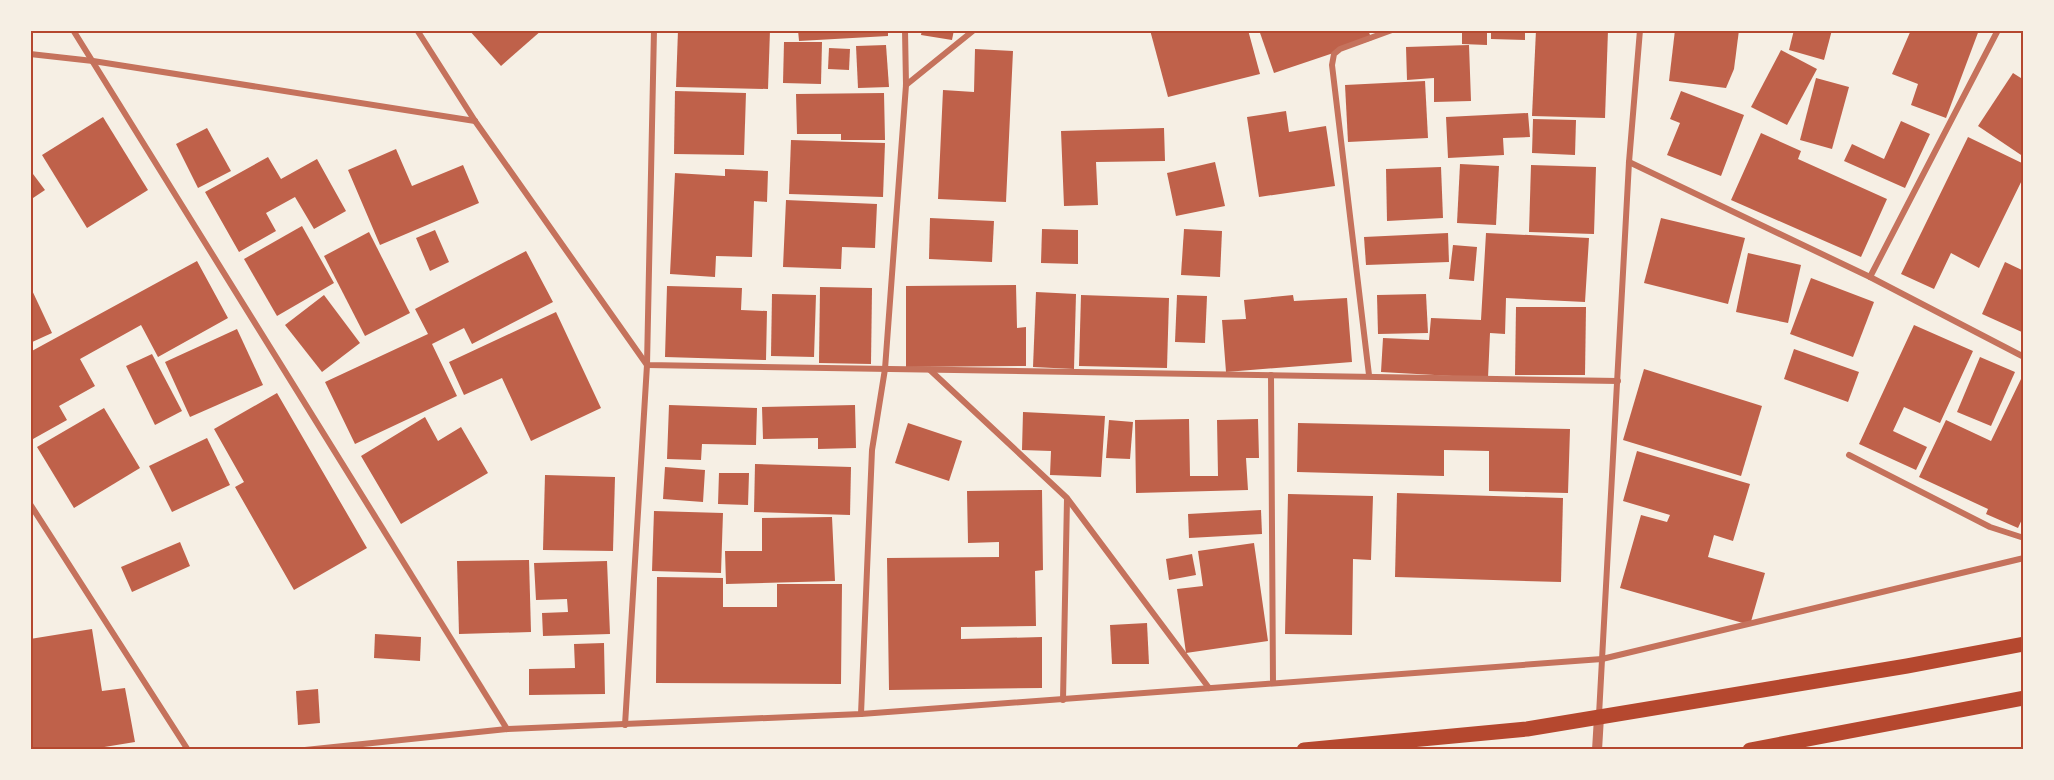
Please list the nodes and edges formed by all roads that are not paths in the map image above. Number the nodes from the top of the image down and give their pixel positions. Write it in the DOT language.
graph roads {
  1 [pos="73,30"];
  2 [pos="417,30"];
  3 [pos="654,30"];
  4 [pos="905,30"];
  5 [pos="974,30"];
  6 [pos="1392,30"];
  7 [pos="1640,30"];
  8 [pos="1998,30"];
  9 [pos="30,54"];
  10 [pos="93,61"];
  11 [pos="906,85"];
  12 [pos="475,121"];
  13 [pos="1629,162"];
  14 [pos="1870,277"];
  15 [pos="2024,357"];
  16 [pos="647,365"];
  17 [pos="885,369"];
  18 [pos="930,369"];
  19 [pos="1271,375"];
  20 [pos="1369,375"];
  21 [pos="1618,381"];
  22 [pos="1849,455"];
  23 [pos="1067,498"];
  24 [pos="30,504"];
  25 [pos="2024,538"];
  26 [pos="2024,558"];
  27 [pos="2024,644"];
  28 [pos="1602,659"];
  29 [pos="1273,683"];
  30 [pos="1209,688"];
  31 [pos="2024,698"];
  32 [pos="1063,699"];
  33 [pos="861,714"];
  34 [pos="1599,717"];
  35 [pos="625,725"];
  36 [pos="507,729"];
  37 [pos="188,750"];
  38 [pos="305,750"];
  39 [pos="1304,750"];
  40 [pos="1597,750"];
  41 [pos="1750,750"];
  1 -- 10 [label="street"];
  2 -- 12 [label="street"];
  3 -- 16 [label="street"];
  4 -- 11 [label="street"];
  5 -- 11 [label="street"];
  6 -- 20 [label="street"];
  7 -- 13 [label="street"];
  8 -- 14 [label="street"];
  9 -- 10 [label="street"];
  10 -- 12 [label="street"];
  10 -- 36 [label="street"];
  11 -- 17 [label="street"];
  12 -- 16 [label="street"];
  13 -- 14 [label="street"];
  13 -- 21 [label="street"];
  14 -- 15 [label="street"];
  16 -- 17 [label="street"];
  16 -- 35 [label="street"];
  17 -- 18 [label="street"];
  17 -- 33 [label="street"];
  18 -- 19 [label="street"];
  18 -- 23 [label="street"];
  19 -- 20 [label="street"];
  19 -- 29 [label="street"];
  20 -- 21 [label="street"];
  21 -- 28 [label="street"];
  22 -- 25 [label="street"];
  23 -- 30 [label="street"];
  23 -- 32 [label="street"];
  24 -- 37 [label="street"];
  26 -- 28 [label="street"];
  27 -- 34 [label="main road"];
  28 -- 29 [label="street"];
  28 -- 34 [label="street"];
  29 -- 30 [label="street"];
  30 -- 32 [label="street"];
  31 -- 41 [label="main road"];
  32 -- 33 [label="street"];
  33 -- 35 [label="street"];
  34 -- 39 [label="main road"];
  34 -- 40 [label="street"];
  35 -- 36 [label="street"];
  36 -- 38 [label="street"];
}
